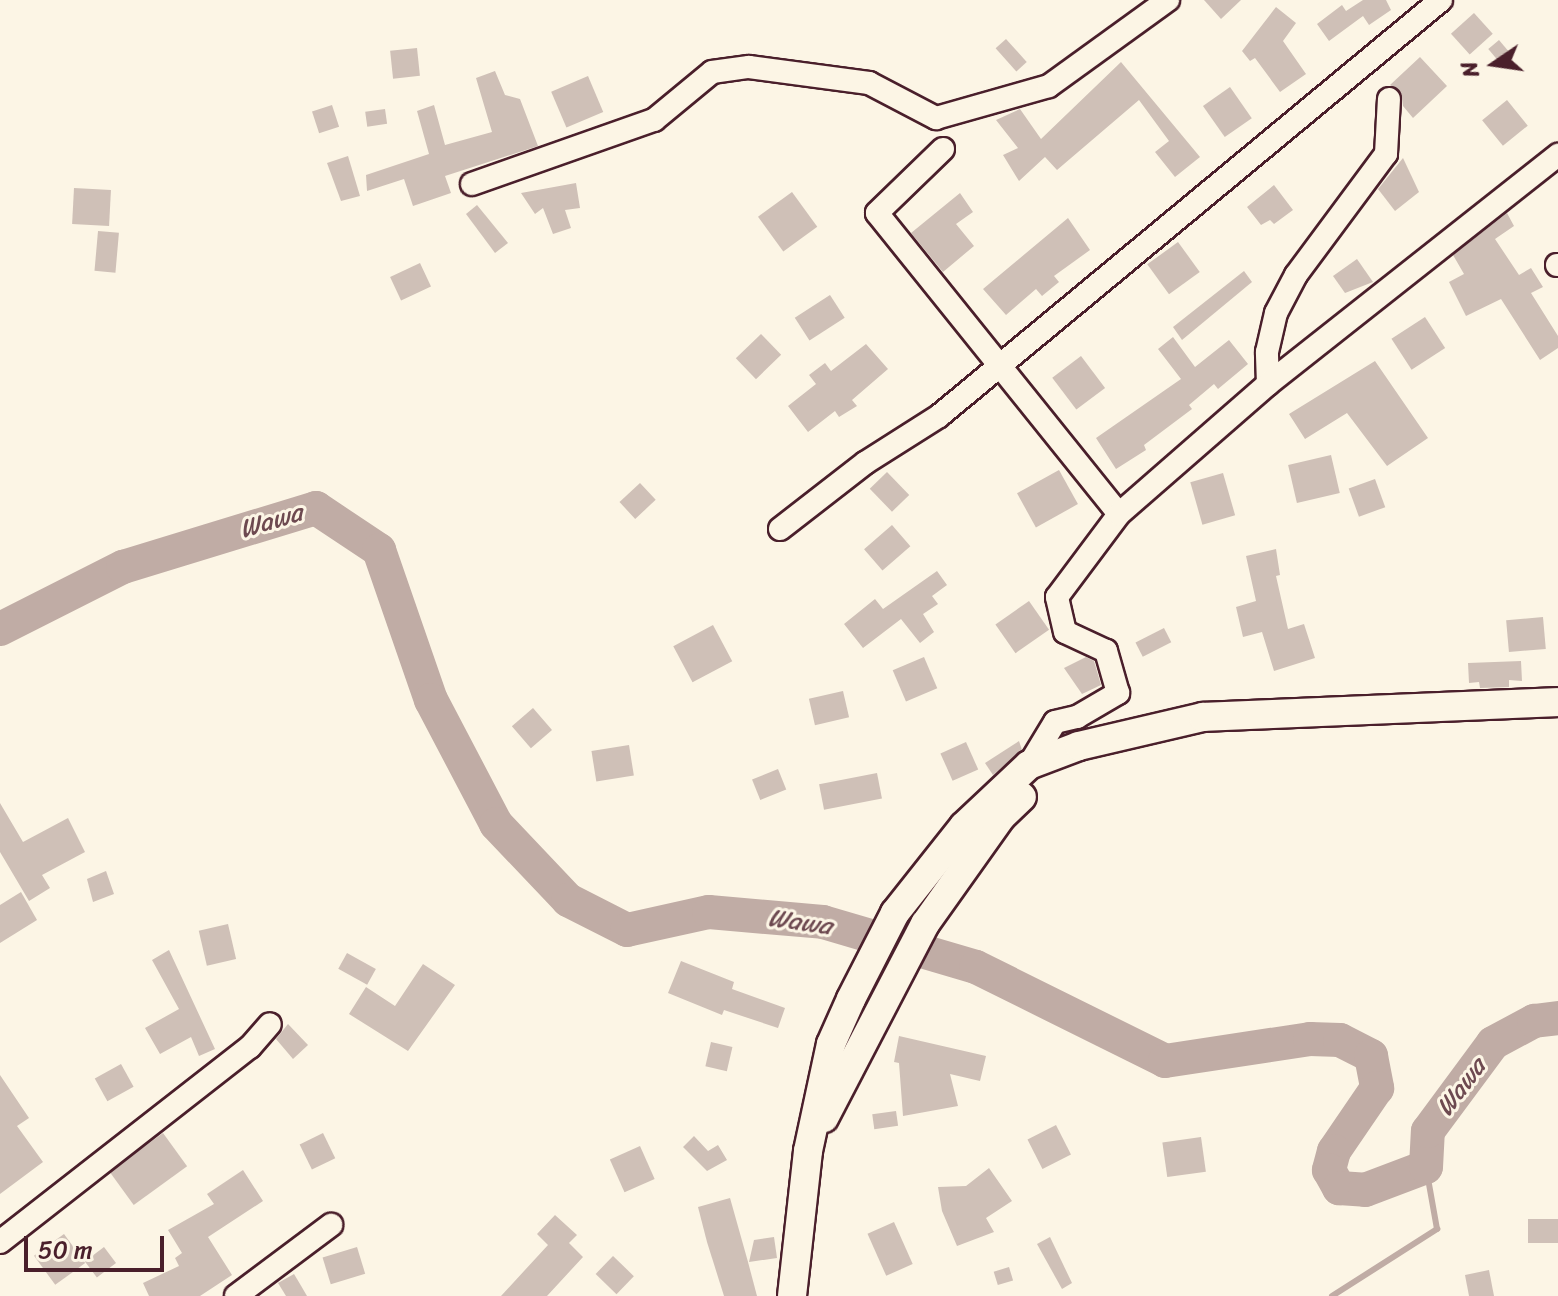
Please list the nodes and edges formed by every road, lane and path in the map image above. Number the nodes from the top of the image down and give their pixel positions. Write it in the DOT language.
graph roads {
  1 [pos="1138,0"];
  2 [pos="1168,0"];
  3 [pos="1441,0"];
  4 [pos="1129,28"];
  5 [pos="1389,99"];
  6 [pos="943,149"];
  7 [pos="1558,155"];
  8 [pos="472,184"];
  9 [pos="1000,366"];
  10 [pos="1268,384"];
  11 [pos="1119,514"];
  12 [pos="780,529"];
  13 [pos="1558,702"];
  14 [pos="1079,746"];
  15 [pos="1029,765"];
  16 [pos="270,1024"];
  17 [pos="808,1151"];
  18 [pos="331,1225"];
  19 [pos="0,1242"];
  20 [pos="236,1296"];
  21 [pos="792,1296"];
  1 -- 4 [label="street"];
  2 -- 4 [label="street"];
  3 -- 9 [label="street"];
  4 -- 8 [label="street"];
  5 -- 10 [label="street"];
  6 -- 9 [label="street"];
  7 -- 10 [label="street"];
  9 -- 11 [label="street"];
  9 -- 12 [label="street"];
  10 -- 11 [label="street"];
  11 -- 15 [label="street"];
  13 -- 14 [label="main road"];
  14 -- 15 [label="main road"];
  14 -- 17 [label="main road"];
  15 -- 17 [label="main road"];
  16 -- 19 [label="street"];
  17 -- 21 [label="main road"];
  18 -- 20 [label="street"];
}
